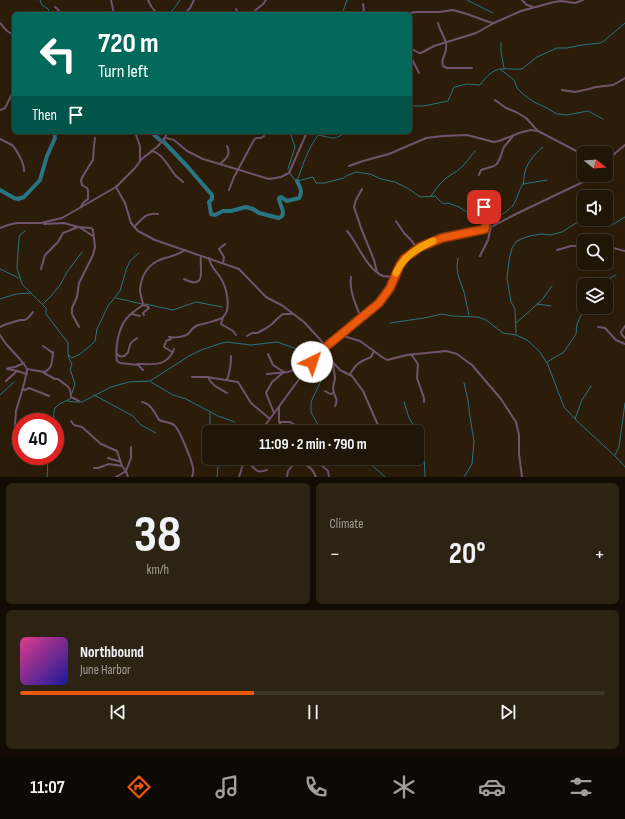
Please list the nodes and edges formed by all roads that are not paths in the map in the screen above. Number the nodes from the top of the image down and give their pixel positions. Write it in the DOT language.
graph roads {
  1 [pos="111,0"];
  2 [pos="148,0"];
  3 [pos="194,0"];
  4 [pos="266,0"];
  5 [pos="522,0"];
  6 [pos="583,0"];
  7 [pos="363,4"];
  8 [pos="55,7"];
  9 [pos="535,7"];
  10 [pos="236,9"];
  11 [pos="61,12"];
  12 [pos="114,12"];
  13 [pos="156,12"];
  14 [pos="187,12"];
  15 [pos="237,12"];
  16 [pos="253,12"];
  17 [pos="364,12"];
  18 [pos="412,13"];
  19 [pos="0,23"];
  20 [pos="494,23"];
  21 [pos="438,24"];
  22 [pos="12,34"];
  23 [pos="446,43"];
  24 [pos="412,49"];
  25 [pos="412,59"];
  26 [pos="472,68"];
  27 [pos="419,73"];
  28 [pos="625,78"];
  29 [pos="562,90"];
  30 [pos="12,94"];
  31 [pos="495,100"];
  32 [pos="0,110"];
  33 [pos="538,130"];
  34 [pos="136,134"];
  35 [pos="166,134"];
  36 [pos="306,134"];
  37 [pos="514,135"];
  38 [pos="264,136"];
  39 [pos="165,137"];
  40 [pos="95,138"];
  41 [pos="0,139"];
  42 [pos="625,145"];
  43 [pos="227,146"];
  44 [pos="577,151"];
  45 [pos="151,152"];
  46 [pos="613,155"];
  47 [pos="140,161"];
  48 [pos="220,164"];
  49 [pos="349,166"];
  50 [pos="238,170"];
  51 [pos="24,171"];
  52 [pos="479,175"];
  53 [pos="183,182"];
  54 [pos="584,182"];
  55 [pos="116,187"];
  56 [pos="362,189"];
  57 [pos="229,190"];
  58 [pos="484,204"];
  59 [pos="81,207"];
  60 [pos="158,214"];
  61 [pos="396,220"];
  62 [pos="41,223"];
  63 [pos="491,226"];
  64 [pos="79,227"];
  65 [pos="134,227"];
  66 [pos="0,228"];
  67 [pos="485,229"];
  68 [pos="347,231"];
  69 [pos="94,236"];
  70 [pos="225,244"];
  71 [pos="577,246"];
  72 [pos="613,248"];
  73 [pos="185,250"];
  74 [pos="417,250"];
  75 [pos="557,250"];
  76 [pos="625,251"];
  77 [pos="201,256"];
  78 [pos="480,256"];
  79 [pos="209,258"];
  80 [pos="223,263"];
  81 [pos="41,269"];
  82 [pos="377,272"];
  83 [pos="395,276"];
  84 [pos="351,277"];
  85 [pos="184,279"];
  86 [pos="143,306"];
  87 [pos="34,312"];
  88 [pos="130,314"];
  89 [pos="293,314"];
  90 [pos="144,315"];
  91 [pos="140,316"];
  92 [pos="224,316"];
  93 [pos="361,318"];
  94 [pos="625,326"];
  95 [pos="0,327"];
  96 [pos="79,327"];
  97 [pos="598,327"];
  98 [pos="0,335"];
  99 [pos="236,335"];
  100 [pos="340,335"];
  101 [pos="247,336"];
  102 [pos="169,337"];
  103 [pos="137,338"];
  104 [pos="174,338"];
  105 [pos="625,338"];
  106 [pos="625,344"];
  107 [pos="43,346"];
  108 [pos="326,346"];
  109 [pos="174,349"];
  110 [pos="374,351"];
  111 [pos="173,352"];
  112 [pos="320,352"];
  113 [pos="117,354"];
  114 [pos="268,354"];
  115 [pos="411,354"];
  116 [pos="231,356"];
  117 [pos="312,362"];
  118 [pos="24,363"];
  119 [pos="333,363"];
  120 [pos="136,364"];
  121 [pos="27,369"];
  122 [pos="142,370"];
  123 [pos="18,371"];
  124 [pos="41,371"];
  125 [pos="284,372"];
  126 [pos="27,374"];
  127 [pos="267,374"];
  128 [pos="350,374"];
  129 [pos="192,377"];
  130 [pos="208,377"];
  131 [pos="6,380"];
  132 [pos="227,380"];
  133 [pos="23,389"];
  134 [pos="325,391"];
  135 [pos="227,393"];
  136 [pos="334,393"];
  137 [pos="49,396"];
  138 [pos="79,401"];
  139 [pos="142,402"];
  140 [pos="424,402"];
  141 [pos="280,406"];
  142 [pos="335,406"];
  143 [pos="16,413"];
  144 [pos="274,414"];
  145 [pos="270,419"];
  146 [pos="71,420"];
  147 [pos="279,422"];
  148 [pos="265,425"];
  149 [pos="280,425"];
  150 [pos="295,425"];
  151 [pos="378,425"];
  152 [pos="131,447"];
  153 [pos="108,458"];
  154 [pos="121,462"];
  155 [pos="243,465"];
  156 [pos="251,465"];
  157 [pos="292,465"];
  158 [pos="306,465"];
  159 [pos="321,465"];
  160 [pos="122,466"];
  161 [pos="94,468"];
  162 [pos="267,470"];
  163 [pos="126,471"];
  164 [pos="116,477"];
  165 [pos="128,477"];
  166 [pos="192,477"];
  167 [pos="239,477"];
  168 [pos="287,477"];
  169 [pos="316,477"];
  170 [pos="329,477"];
  171 [pos="522,477"];
  1 -- 12 [label="street"];
  2 -- 13 [label="street"];
  3 -- 14 [label="street"];
  4 -- 16 [label="street"];
  5 -- 9 [label="street"];
  6 -- 9 [label="street"];
  7 -- 17 [label="street"];
  8 -- 11 [label="street"];
  9 -- 20 [label="street"];
  10 -- 15 [label="street"];
  18 -- 20 [label="street"];
  19 -- 22 [label="street"];
  20 -- 23 [label="street"];
  21 -- 23 [label="street"];
  23 -- 24 [label="street"];
  23 -- 26 [label="street"];
  25 -- 27 [label="street"];
  28 -- 29 [label="street"];
  30 -- 32 [label="street"];
  31 -- 33 [label="street"];
  33 -- 37 [label="street"];
  33 -- 44 [label="street"];
  34 -- 47 [label="street"];
  35 -- 39 [label="street"];
  36 -- 50 [label="street"];
  37 -- 49 [label="street"];
  37 -- 52 [label="street"];
  38 -- 50 [label="street"];
  39 -- 45 [label="street"];
  39 -- 48 [label="street"];
  40 -- 59 [label="street"];
  41 -- 51 [label="street"];
  42 -- 46 [label="street"];
  43 -- 48 [label="street"];
  45 -- 47 [label="street"];
  45 -- 53 [label="street"];
  47 -- 55 [label="street"];
  48 -- 50 [label="street"];
  50 -- 57 [label="street"];
  54 -- 63 [label="street"];
  55 -- 59 [label="street"];
  55 -- 65 [label="street"];
  56 -- 82 [label="street"];
  58 -- 67 [label="street"];
  59 -- 62 [label="street"];
  60 -- 65 [label="street"];
  61 -- 74 [label="street"];
  62 -- 64 [label="street"];
  62 -- 66 [label="street"];
  63 -- 67 [label="street"];
  63 -- 78 [label="street"];
  64 -- 69 [label="street"];
  64 -- 69 [label="street"];
  64 -- 81 [label="street"];
  65 -- 73 [label="street"];
  67 -- 74 [label="street"];
  68 -- 82 [label="street"];
  69 -- 96 [label="street"];
  70 -- 80 [label="street"];
  71 -- 75 [label="street"];
  72 -- 76 [label="street"];
  73 -- 77 [label="street"];
  73 -- 86 [label="street"];
  74 -- 83 [label="street"];
  77 -- 79 [label="street"];
  77 -- 85 [label="street"];
  79 -- 80 [label="street"];
  79 -- 92 [label="street"];
  80 -- 89 [label="street"];
  82 -- 83 [label="street"];
  83 -- 93 [label="street"];
  84 -- 93 [label="street"];
  86 -- 88 [label="street"];
  86 -- 90 [label="street"];
  87 -- 95 [label="street"];
  88 -- 91 [label="street"];
  88 -- 113 [label="street"];
  89 -- 101 [label="street"];
  89 -- 108 [label="street"];
  92 -- 99 [label="street"];
  92 -- 104 [label="street"];
  93 -- 100 [label="street"];
  94 -- 105 [label="street"];
  97 -- 106 [label="street"];
  98 -- 118 [label="street"];
  100 -- 108 [label="street"];
  100 -- 110 [label="street"];
  102 -- 104 [label="street"];
  103 -- 113 [label="street"];
  104 -- 111 [label="street"];
  107 -- 124 [label="street"];
  108 -- 112 [label="street"];
  109 -- 111 [label="street"];
  110 -- 115 [label="street"];
  110 -- 128 [label="street"];
  111 -- 120 [label="street"];
  112 -- 117 [label="street"];
  112 -- 119 [label="street"];
  113 -- 120 [label="street"];
  114 -- 125 [label="street"];
  115 -- 140 [label="street"];
  115 -- 171 [label="street"];
  116 -- 132 [label="street"];
  117 -- 125 [label="street"];
  117 -- 141 [label="street"];
  118 -- 121 [label="street"];
  118 -- 123 [label="street"];
  119 -- 128 [label="street"];
  119 -- 136 [label="street"];
  120 -- 122 [label="street"];
  121 -- 124 [label="street"];
  121 -- 126 [label="street"];
  123 -- 126 [label="street"];
  123 -- 131 [label="street"];
  124 -- 138 [label="street"];
  125 -- 127 [label="street"];
  125 -- 144 [label="street"];
  126 -- 133 [label="street"];
  128 -- 151 [label="street"];
  129 -- 130 [label="street"];
  130 -- 132 [label="street"];
  130 -- 135 [label="street"];
  132 -- 145 [label="street"];
  133 -- 137 [label="street"];
  133 -- 143 [label="street"];
  134 -- 136 [label="street"];
  136 -- 142 [label="street"];
  139 -- 166 [label="street"];
  141 -- 144 [label="street"];
  141 -- 147 [label="street"];
  144 -- 145 [label="street"];
  145 -- 148 [label="street"];
  146 -- 154 [label="street"];
  147 -- 149 [label="street"];
  147 -- 150 [label="street"];
  152 -- 163 [label="street"];
  153 -- 154 [label="street"];
  154 -- 160 [label="street"];
  155 -- 167 [label="street"];
  156 -- 162 [label="street"];
  157 -- 168 [label="street"];
  158 -- 169 [label="street"];
  159 -- 170 [label="street"];
  160 -- 161 [label="street"];
  160 -- 163 [label="street"];
  163 -- 164 [label="street"];
  163 -- 165 [label="street"];
}
